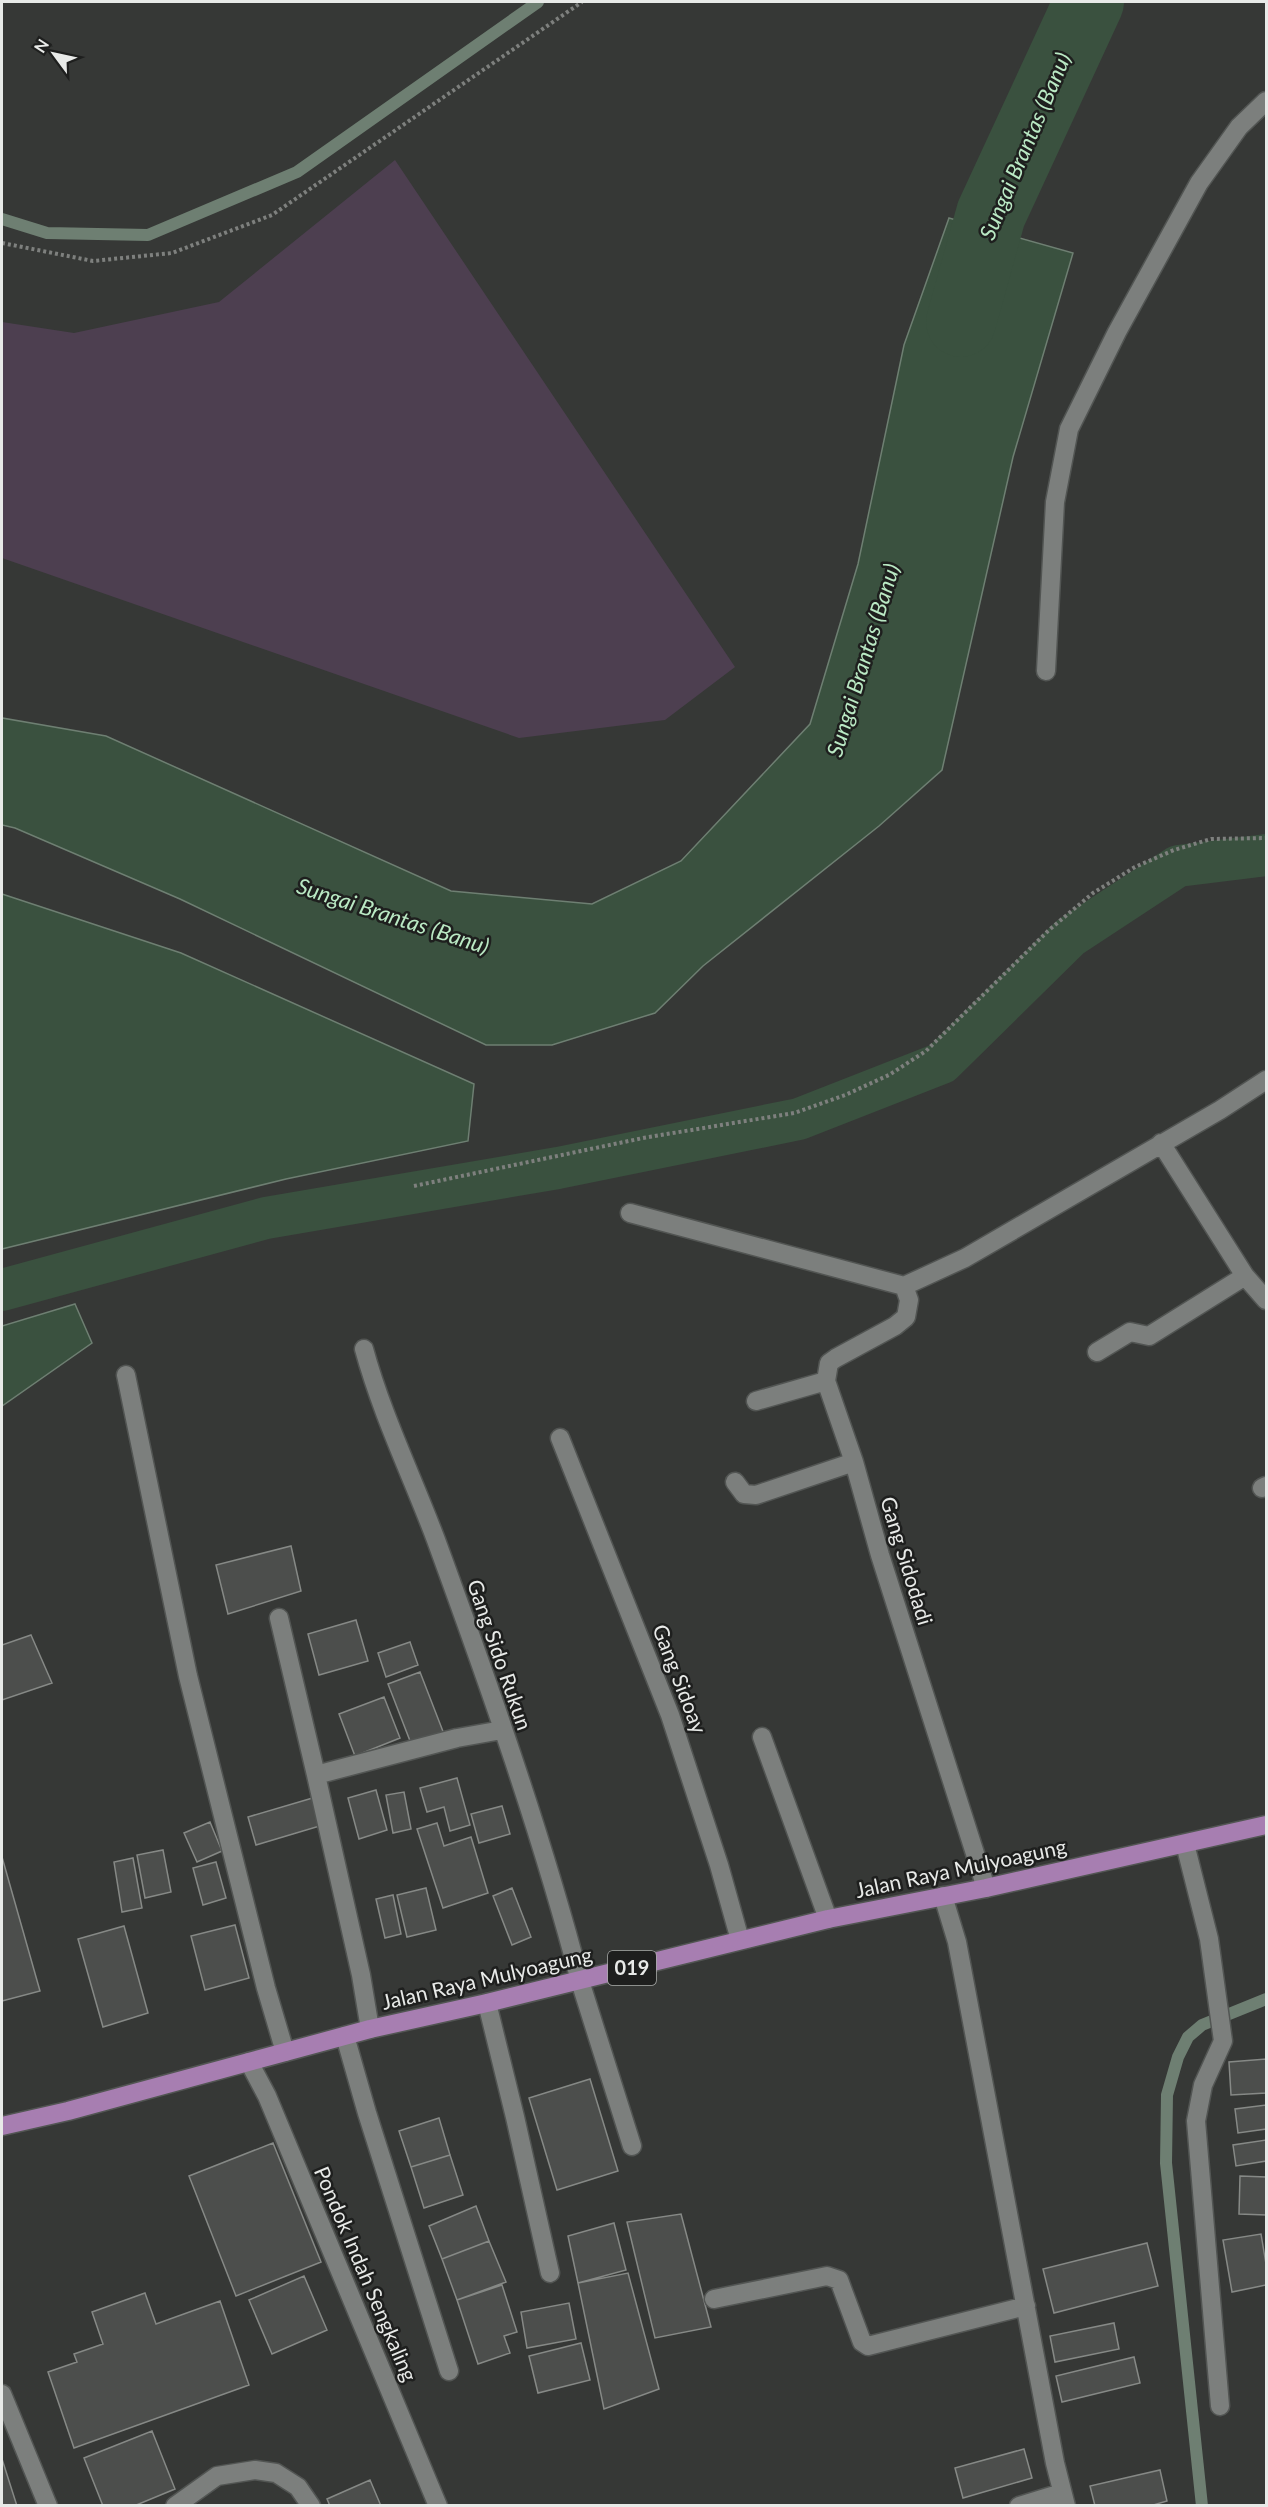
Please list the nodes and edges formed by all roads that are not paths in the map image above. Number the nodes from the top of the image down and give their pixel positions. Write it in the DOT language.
graph roads {
  1 [pos="1266,101"];
  2 [pos="1046,671"];
  3 [pos="1266,1080"];
  4 [pos="1161,1143"];
  5 [pos="630,1214"];
  6 [pos="1245,1276"];
  7 [pos="904,1286"];
  8 [pos="1266,1300"];
  9 [pos="364,1349"];
  10 [pos="1097,1352"];
  11 [pos="126,1375"];
  12 [pos="826,1381"];
  13 [pos="756,1401"];
  14 [pos="560,1438"];
  15 [pos="854,1462"];
  16 [pos="735,1482"];
  17 [pos="279,1618"];
  18 [pos="502,1730"];
  19 [pos="762,1737"];
  20 [pos="316,1775"];
  21 [pos="1266,1825"];
  22 [pos="1185,1844"];
  23 [pos="986,1888"];
  24 [pos="943,1896"];
  25 [pos="828,1919"];
  26 [pos="740,1940"];
  27 [pos="580,1981"];
  28 [pos="487,2004"];
  29 [pos="370,2029"];
  30 [pos="345,2036"];
  31 [pos="285,2052"];
  32 [pos="249,2062"];
  33 [pos="2,2126"];
  34 [pos="632,2146"];
  35 [pos="550,2273"];
  36 [pos="714,2299"];
  37 [pos="1026,2306"];
  38 [pos="449,2371"];
  39 [pos="2,2394"];
  40 [pos="1220,2406"];
  41 [pos="1063,2499"];
  42 [pos="48,2505"];
  43 [pos="175,2505"];
  44 [pos="311,2505"];
  45 [pos="438,2505"];
  46 [pos="1019,2505"];
  1 -- 2 [label="street"];
  3 -- 4 [label="street"];
  4 -- 6 [label="street"];
  4 -- 7 [label="street"];
  5 -- 7 [label="street"];
  6 -- 8 [label="street"];
  6 -- 10 [label="street"];
  7 -- 12 [label="street"];
  9 -- 18 [label="street, Gang Sido Rukun"];
  11 -- 31 [label="street"];
  12 -- 13 [label="street"];
  12 -- 15 [label="street, Gang Sidodadi"];
  14 -- 26 [label="street, Gang Sidoay"];
  15 -- 16 [label="street"];
  15 -- 23 [label="street, Gang Sidodadi"];
  17 -- 20 [label="street"];
  18 -- 20 [label="street"];
  18 -- 27 [label="street, Gang Sido Rukun"];
  19 -- 25 [label="street"];
  20 -- 29 [label="street"];
  21 -- 22 [label="main road, Jalan Raya Mulyoagung / 019"];
  22 -- 23 [label="main road, Jalan Raya Mulyoagung / 019"];
  22 -- 40 [label="street"];
  23 -- 24 [label="main road, Jalan Raya Mulyoagung / 019"];
  24 -- 25 [label="main road, Jalan Raya Mulyoagung / 019"];
  24 -- 37 [label="street"];
  25 -- 26 [label="main road, Jalan Raya Mulyoagung / 019"];
  26 -- 27 [label="main road, Jalan Raya Mulyoagung / 019"];
  27 -- 28 [label="main road, Jalan Raya Mulyoagung / 019"];
  27 -- 34 [label="street, Gang Sido Rukun"];
  28 -- 29 [label="main road, Jalan Raya Mulyoagung / 019"];
  28 -- 35 [label="street"];
  29 -- 30 [label="main road, Jalan Raya Mulyoagung / 019"];
  30 -- 31 [label="main road, Jalan Raya Mulyoagung / 019"];
  30 -- 38 [label="street"];
  31 -- 32 [label="main road, Jalan Raya Mulyoagung / 019"];
  32 -- 33 [label="main road, Jalan Raya Mulyoagung / 019"];
  32 -- 45 [label="street, Pondok Indah Sengkaling"];
  36 -- 37 [label="street"];
  37 -- 41 [label="street"];
  39 -- 42 [label="street"];
  41 -- 46 [label="street"];
  43 -- 44 [label="street"];
}
